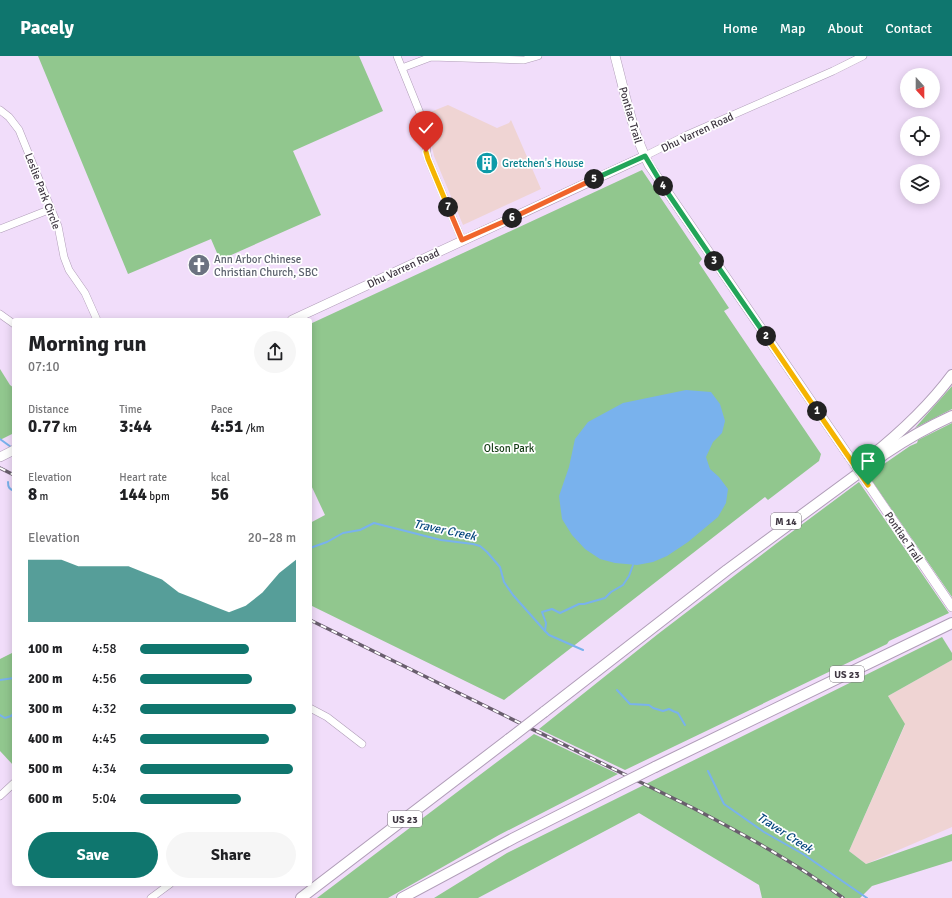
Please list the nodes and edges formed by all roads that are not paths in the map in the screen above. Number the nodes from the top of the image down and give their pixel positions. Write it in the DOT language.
graph roads {
  1 [pos="397,56"];
  2 [pos="538,56"];
  3 [pos="615,56"];
  4 [pos="864,56"];
  5 [pos="402,68"];
  6 [pos="0,110"];
  7 [pos="645,156"];
  8 [pos="51,209"];
  9 [pos="0,229"];
  10 [pos="462,240"];
  11 [pos="0,314"];
  12 [pos="96,318"];
  13 [pos="296,318"];
  14 [pos="12,323"];
  15 [pos="952,375"];
  16 [pos="952,416"];
  17 [pos="12,451"];
  18 [pos="0,457"];
  19 [pos="728,570"];
  20 [pos="952,607"];
  21 [pos="952,618"];
  22 [pos="952,623"];
  23 [pos="312,709"];
  24 [pos="748,721"];
  25 [pos="362,744"];
  26 [pos="12,786"];
  27 [pos="0,796"];
  28 [pos="167,886"];
  29 [pos="150,898"];
  30 [pos="301,898"];
  31 [pos="402,898"];
  1 -- 5 [label="street"];
  2 -- 5 [label="street"];
  3 -- 7 [label="main road, Pontiac Trail"];
  4 -- 7 [label="street, Dhu Varren Road"];
  5 -- 10 [label="street"];
  6 -- 8 [label="street, Leslie Park Circle"];
  7 -- 10 [label="main road, Dhu Varren Road"];
  7 -- 20 [label="main road, Pontiac Trail, bridge"];
  8 -- 9 [label="street"];
  8 -- 12 [label="street, Leslie Park Circle"];
  10 -- 13 [label="main road, Dhu Varren Road"];
  11 -- 14 [label="street"];
  15 -- 19 [label="highway, M 14"];
  16 -- 19 [label="highway, US 23"];
  17 -- 18 [label="main road"];
  19 -- 30 [label="highway, US 23, bridge"];
  21 -- 24 [label="highway"];
  22 -- 24 [label="highway, US 23"];
  23 -- 25 [label="street"];
  24 -- 31 [label="highway, US 23, bridge"];
  26 -- 27 [label="street"];
  28 -- 29 [label="street"];
}
